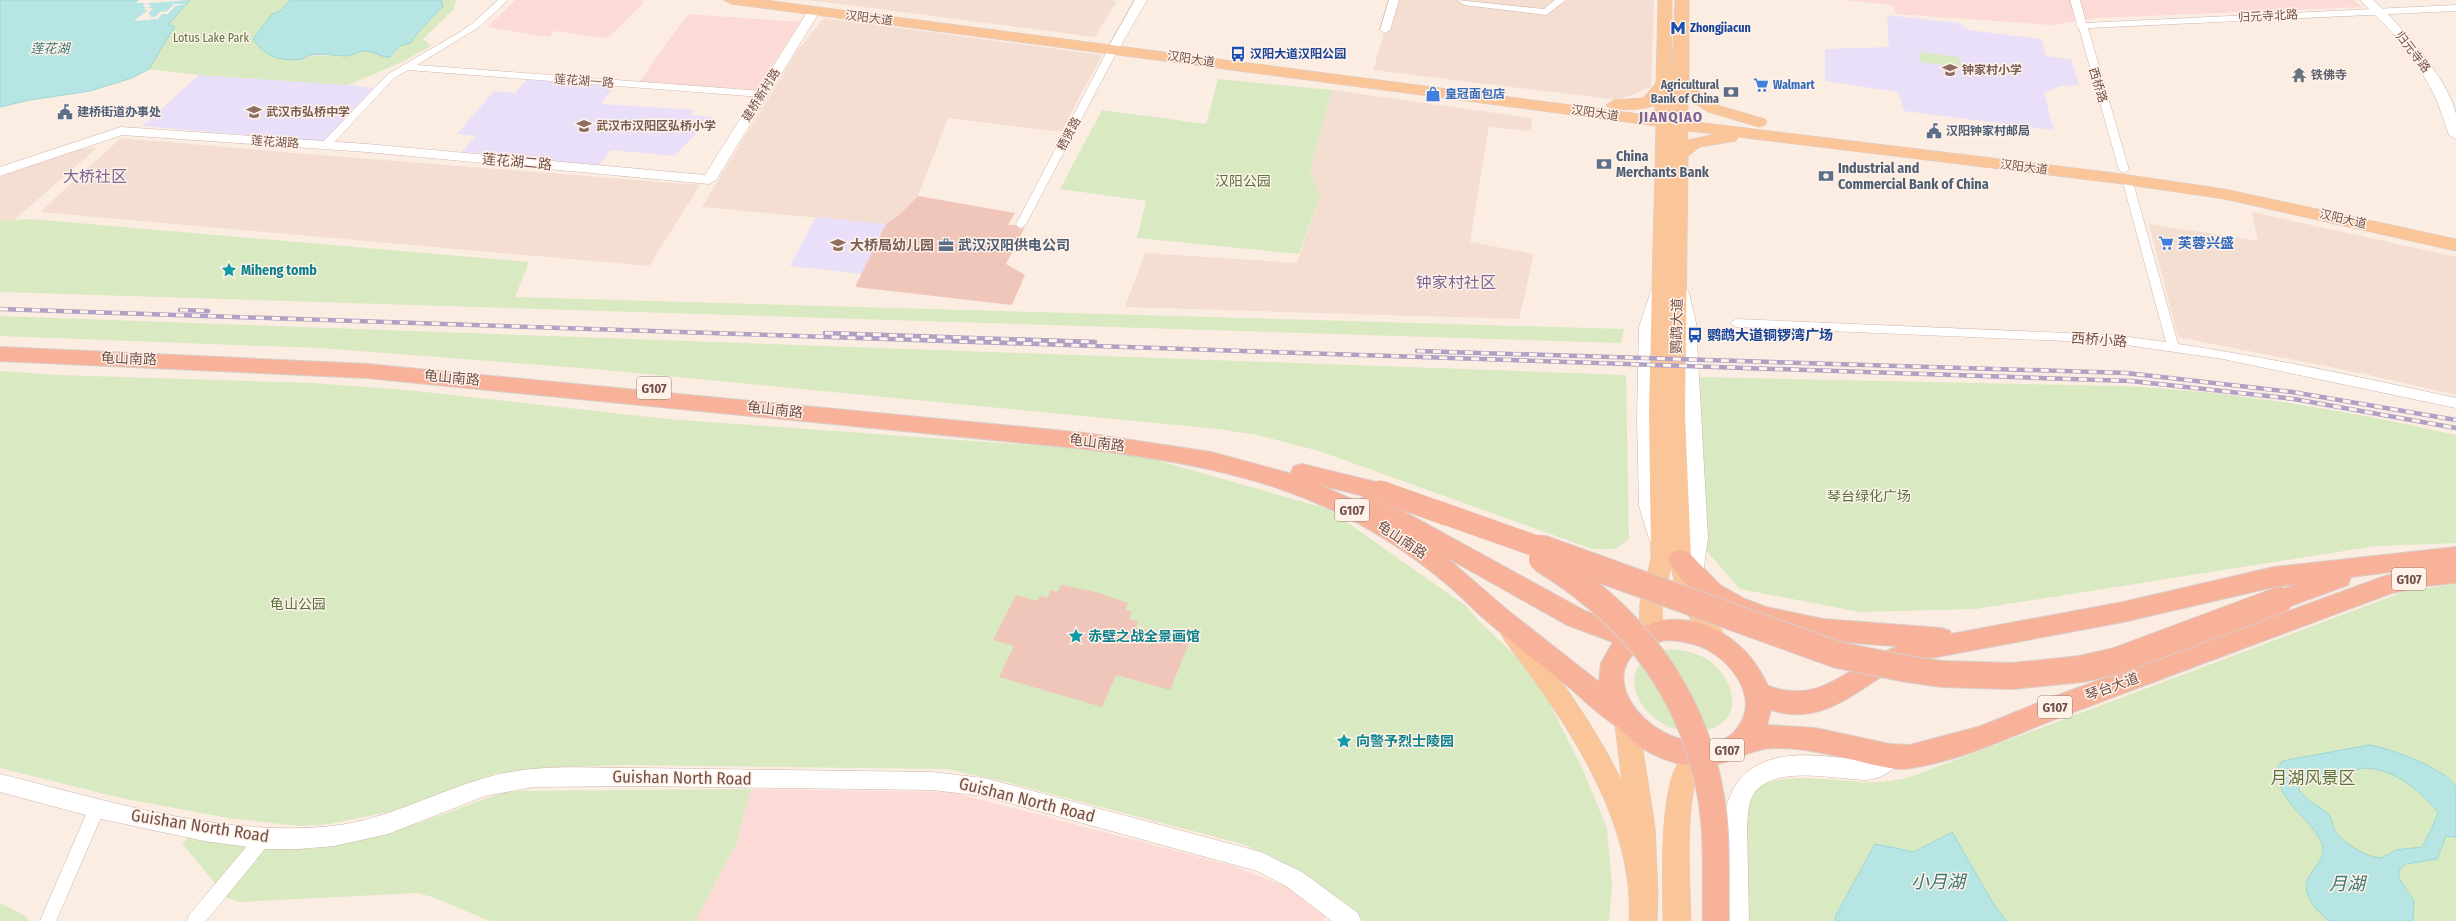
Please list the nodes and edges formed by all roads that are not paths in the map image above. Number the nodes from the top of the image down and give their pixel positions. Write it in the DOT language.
graph roads {
  1 [pos="502,0"];
  2 [pos="731,0"];
  3 [pos="769,0"];
  4 [pos="1141,0"];
  5 [pos="1394,0"];
  6 [pos="1462,0"];
  7 [pos="1561,0"];
  8 [pos="1665,0"];
  9 [pos="1682,0"];
  10 [pos="2075,0"];
  11 [pos="2366,0"];
  12 [pos="2456,8"];
  13 [pos="814,11"];
  14 [pos="2379,11"];
  15 [pos="2080,26"];
  16 [pos="1385,30"];
  17 [pos="1115,46"];
  18 [pos="407,67"];
  19 [pos="1672,84"];
  20 [pos="762,94"];
  21 [pos="1612,110"];
  22 [pos="1671,117"];
  23 [pos="1759,128"];
  24 [pos="2456,135"];
  25 [pos="325,146"];
  26 [pos="1672,154"];
  27 [pos="0,172"];
  28 [pos="2126,175"];
  29 [pos="709,180"];
  30 [pos="1021,224"];
  31 [pos="2456,237"];
  32 [pos="2456,245"];
  33 [pos="1670,280"];
  34 [pos="1736,323"];
  35 [pos="0,346"];
  36 [pos="2173,347"];
  37 [pos="0,354"];
  38 [pos="2456,403"];
  39 [pos="1302,472"];
  40 [pos="1434,510"];
  41 [pos="2456,556"];
  42 [pos="1678,564"];
  43 [pos="2379,564"];
  44 [pos="2456,574"];
  45 [pos="1503,620"];
  46 [pos="1644,634"];
  47 [pos="1974,641"];
  48 [pos="1718,643"];
  49 [pos="1758,692"];
  50 [pos="1626,718"];
  51 [pos="1739,745"];
  52 [pos="1707,755"];
  53 [pos="1890,756"];
  54 [pos="0,783"];
  55 [pos="97,808"];
  56 [pos="263,839"];
  57 [pos="1644,893"];
  58 [pos="48,921"];
  59 [pos="195,921"];
  60 [pos="1350,921"];
  61 [pos="1643,921"];
  62 [pos="1677,921"];
  63 [pos="1716,921"];
  64 [pos="1738,921"];
  1 -- 18 [label="street"];
  2 -- 13 [label="main road, 汉阳大道"];
  3 -- 17 [label="main road, 汉阳大道"];
  4 -- 17 [label="street"];
  5 -- 16 [label="street"];
  6 -- 7 [label="street"];
  8 -- 19 [label="main road, 鹦鹉大道"];
  9 -- 19 [label="main road, 鹦鹉大道"];
  10 -- 15 [label="street, 西桥路"];
  11 -- 14 [label="street, 归元寺路"];
  12 -- 14 [label="street, 归元寺北路"];
  13 -- 17 [label="main road, 汉阳大道"];
  13 -- 20 [label="street, 建桥新村路"];
  14 -- 15 [label="street, 归元寺北路"];
  14 -- 24 [label="street, 归元寺路"];
  15 -- 28 [label="street, 西桥路"];
  17 -- 21 [label="main road, 汉阳大道"];
  17 -- 30 [label="street, 栖贤路"];
  18 -- 20 [label="street, 莲花湖一路"];
  18 -- 25 [label="street"];
  19 -- 21 [label="main road"];
  19 -- 22 [label="main road, 鹦鹉大道"];
  19 -- 23 [label="main road"];
  20 -- 29 [label="street, 建桥新村路"];
  21 -- 22 [label="main road, 汉阳大道"];
  21 -- 26 [label="main road"];
  22 -- 23 [label="main road, 汉阳大道"];
  22 -- 26 [label="main road, 鹦鹉大道"];
  23 -- 26 [label="main road"];
  23 -- 28 [label="main road, 汉阳大道"];
  25 -- 27 [label="street, 莲花湖路"];
  25 -- 29 [label="street, 莲花湖二路"];
  26 -- 33 [label="main road, 鹦鹉大道"];
  28 -- 31 [label="main road, 汉阳大道"];
  28 -- 32 [label="main road, 汉阳大道"];
  28 -- 36 [label="street, 西桥路"];
  33 -- 42 [label="main road, 鹦鹉大道"];
  33 -- 42 [label="main road"];
  34 -- 36 [label="street, 西桥小路"];
  35 -- 39 [label="highway, 龟山南路 / G107"];
  36 -- 38 [label="street, 西桥小路"];
  37 -- 45 [label="highway, 龟山南路 / G107"];
  39 -- 40 [label="highway, bridge"];
  39 -- 46 [label="highway, G107"];
  40 -- 43 [label="highway, bridge"];
  40 -- 63 [label="highway, bridge"];
  41 -- 43 [label="highway, G107"];
  42 -- 46 [label="main road, 鹦鹉大道"];
  42 -- 47 [label="highway"];
  42 -- 48 [label="main road, 鹦鹉大道"];
  43 -- 47 [label="highway, G107"];
  44 -- 53 [label="highway, 琴台大道 / G107"];
  45 -- 50 [label="highway, G107"];
  45 -- 57 [label="main road"];
  46 -- 48 [label="highway, G107"];
  46 -- 50 [label="highway, G107"];
  47 -- 49 [label="highway, G107"];
  48 -- 49 [label="highway, G107"];
  49 -- 51 [label="highway, G107"];
  50 -- 52 [label="highway, G107"];
  50 -- 57 [label="main road"];
  51 -- 52 [label="highway, G107"];
  51 -- 53 [label="highway, 琴台大道 / G107"];
  52 -- 62 [label="main road"];
  53 -- 64 [label="main road"];
  54 -- 55 [label="street, Guishan North Road"];
  55 -- 56 [label="street, Guishan North Road"];
  55 -- 58 [label="street"];
  56 -- 59 [label="street"];
  56 -- 60 [label="street, Guishan North Road"];
  57 -- 61 [label="main road"];
}
